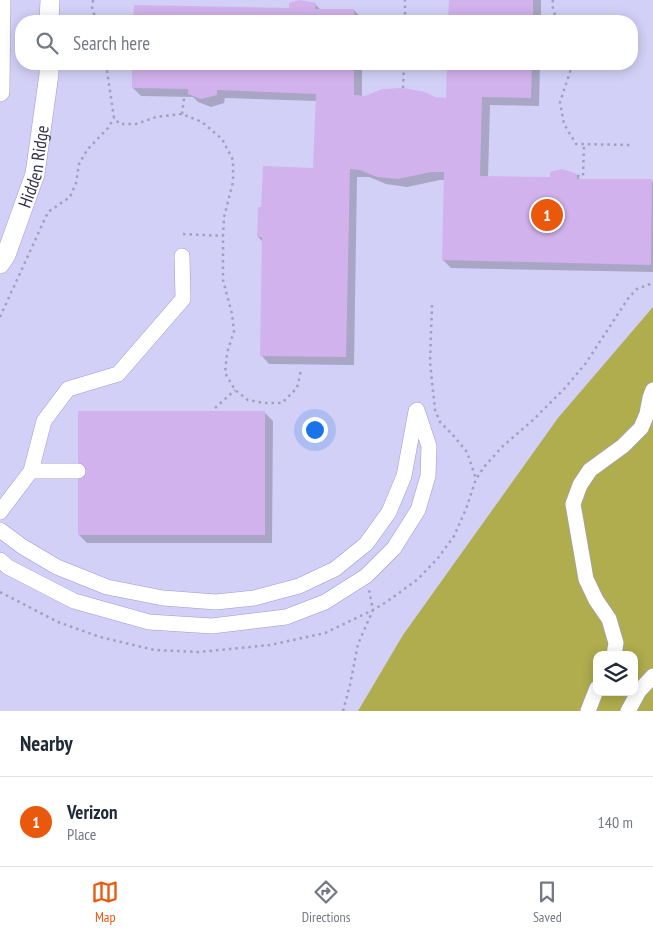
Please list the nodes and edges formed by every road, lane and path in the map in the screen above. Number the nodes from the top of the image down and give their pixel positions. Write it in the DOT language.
graph roads {
  1 [pos="2,0"];
  2 [pos="50,0"];
  3 [pos="93,0"];
  4 [pos="405,0"];
  5 [pos="553,0"];
  6 [pos="49,15"];
  7 [pos="94,15"];
  8 [pos="404,15"];
  9 [pos="555,15"];
  10 [pos="49,70"];
  11 [pos="107,70"];
  12 [pos="404,70"];
  13 [pos="571,70"];
  14 [pos="403,88"];
  15 [pos="0,92"];
  16 [pos="188,92"];
  17 [pos="182,114"];
  18 [pos="114,118"];
  19 [pos="584,144"];
  20 [pos="631,145"];
  21 [pos="577,176"];
  22 [pos="183,234"];
  23 [pos="223,236"];
  24 [pos="182,256"];
  25 [pos="0,264"];
  26 [pos="653,283"];
  27 [pos="432,305"];
  28 [pos="0,317"];
  29 [pos="301,370"];
  30 [pos="235,390"];
  31 [pos="653,390"];
  32 [pos="215,408"];
  33 [pos="31,471"];
  34 [pos="78,471"];
  35 [pos="0,512"];
  36 [pos="0,530"];
  37 [pos="0,560"];
  38 [pos="366,576"];
  39 [pos="615,651"];
  40 [pos="653,676"];
  41 [pos="594,696"];
  42 [pos="343,711"];
  43 [pos="588,711"];
  44 [pos="628,711"];
  1 -- 15 [label="main road"];
  2 -- 6 [label="main road"];
  3 -- 7 [label="path"];
  4 -- 8 [label="path"];
  5 -- 9 [label="path"];
  10 -- 25 [label="main road, Hidden Ridge"];
  11 -- 18 [label="path"];
  12 -- 14 [label="path"];
  13 -- 19 [label="path"];
  16 -- 17 [label="path"];
  17 -- 18 [label="path"];
  17 -- 23 [label="path"];
  18 -- 28 [label="path"];
  19 -- 20 [label="path"];
  19 -- 21 [label="path"];
  22 -- 23 [label="path"];
  23 -- 30 [label="path"];
  24 -- 33 [label="lane"];
  26 -- 27 [label="path"];
  29 -- 30 [label="path"];
  30 -- 32 [label="path"];
  31 -- 39 [label="lane"];
  33 -- 34 [label="lane"];
  33 -- 35 [label="lane"];
  36 -- 38 [label="lane"];
  37 -- 38 [label="lane"];
  38 -- 42 [label="path"];
  40 -- 44 [label="lane"];
  41 -- 43 [label="lane"];
}
